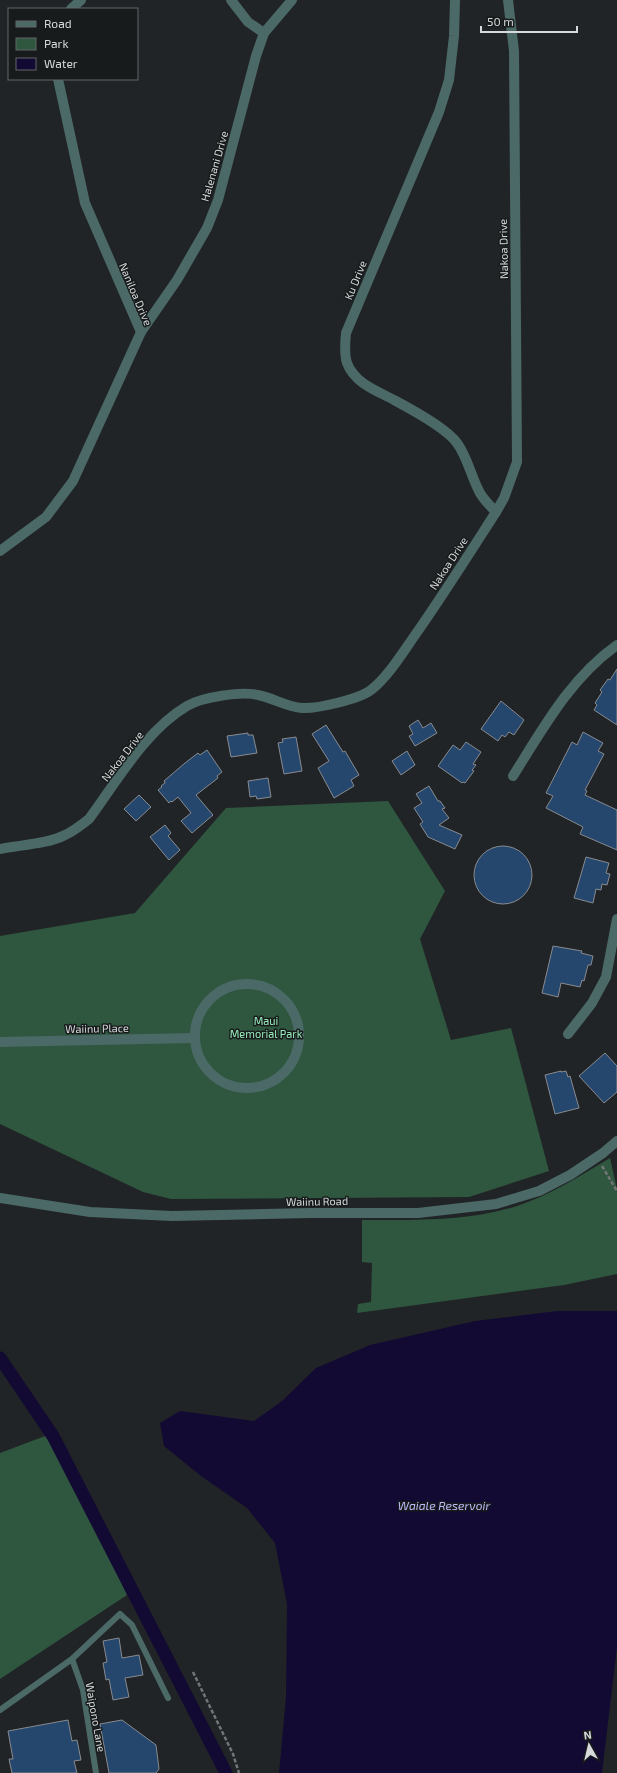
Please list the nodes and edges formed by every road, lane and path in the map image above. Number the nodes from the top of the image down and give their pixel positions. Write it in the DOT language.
graph roads {
  1 [pos="81,0"];
  2 [pos="232,0"];
  3 [pos="292,0"];
  4 [pos="455,0"];
  5 [pos="508,0"];
  6 [pos="72,8"];
  7 [pos="264,33"];
  8 [pos="58,80"];
  9 [pos="141,332"];
  10 [pos="496,512"];
  11 [pos="0,551"];
  12 [pos="617,645"];
  13 [pos="513,776"];
  14 [pos="0,849"];
  15 [pos="617,919"];
  16 [pos="568,1034"];
  17 [pos="194,1038"];
  18 [pos="0,1042"];
  19 [pos="617,1141"];
  20 [pos="597,1156"];
  21 [pos="617,1191"];
  22 [pos="0,1198"];
  23 [pos="72,1659"];
  24 [pos="193,1672"];
  25 [pos="168,1698"];
  26 [pos="0,1710"];
  27 [pos="96,1773"];
  28 [pos="239,1773"];
  1 -- 6 [label="street"];
  2 -- 7 [label="street"];
  3 -- 7 [label="street, Halenani Drive"];
  4 -- 10 [label="street, Ku Drive"];
  5 -- 10 [label="street, Nakoa Drive"];
  7 -- 9 [label="street, Halenani Drive"];
  8 -- 9 [label="street, Naniloa Drive"];
  9 -- 11 [label="street, Naniloa Drive"];
  10 -- 14 [label="street, Nakoa Drive"];
  12 -- 13 [label="street"];
  15 -- 16 [label="street"];
  17 -- 17 [label="street"];
  17 -- 18 [label="street, Waiinu Place"];
  19 -- 20 [label="street, Waiinu Road"];
  20 -- 21 [label="path"];
  20 -- 22 [label="street, Waiinu Road"];
  23 -- 25 [label="lane"];
  23 -- 26 [label="lane"];
  23 -- 27 [label="lane, Waipono Lane"];
  24 -- 28 [label="path"];
}
